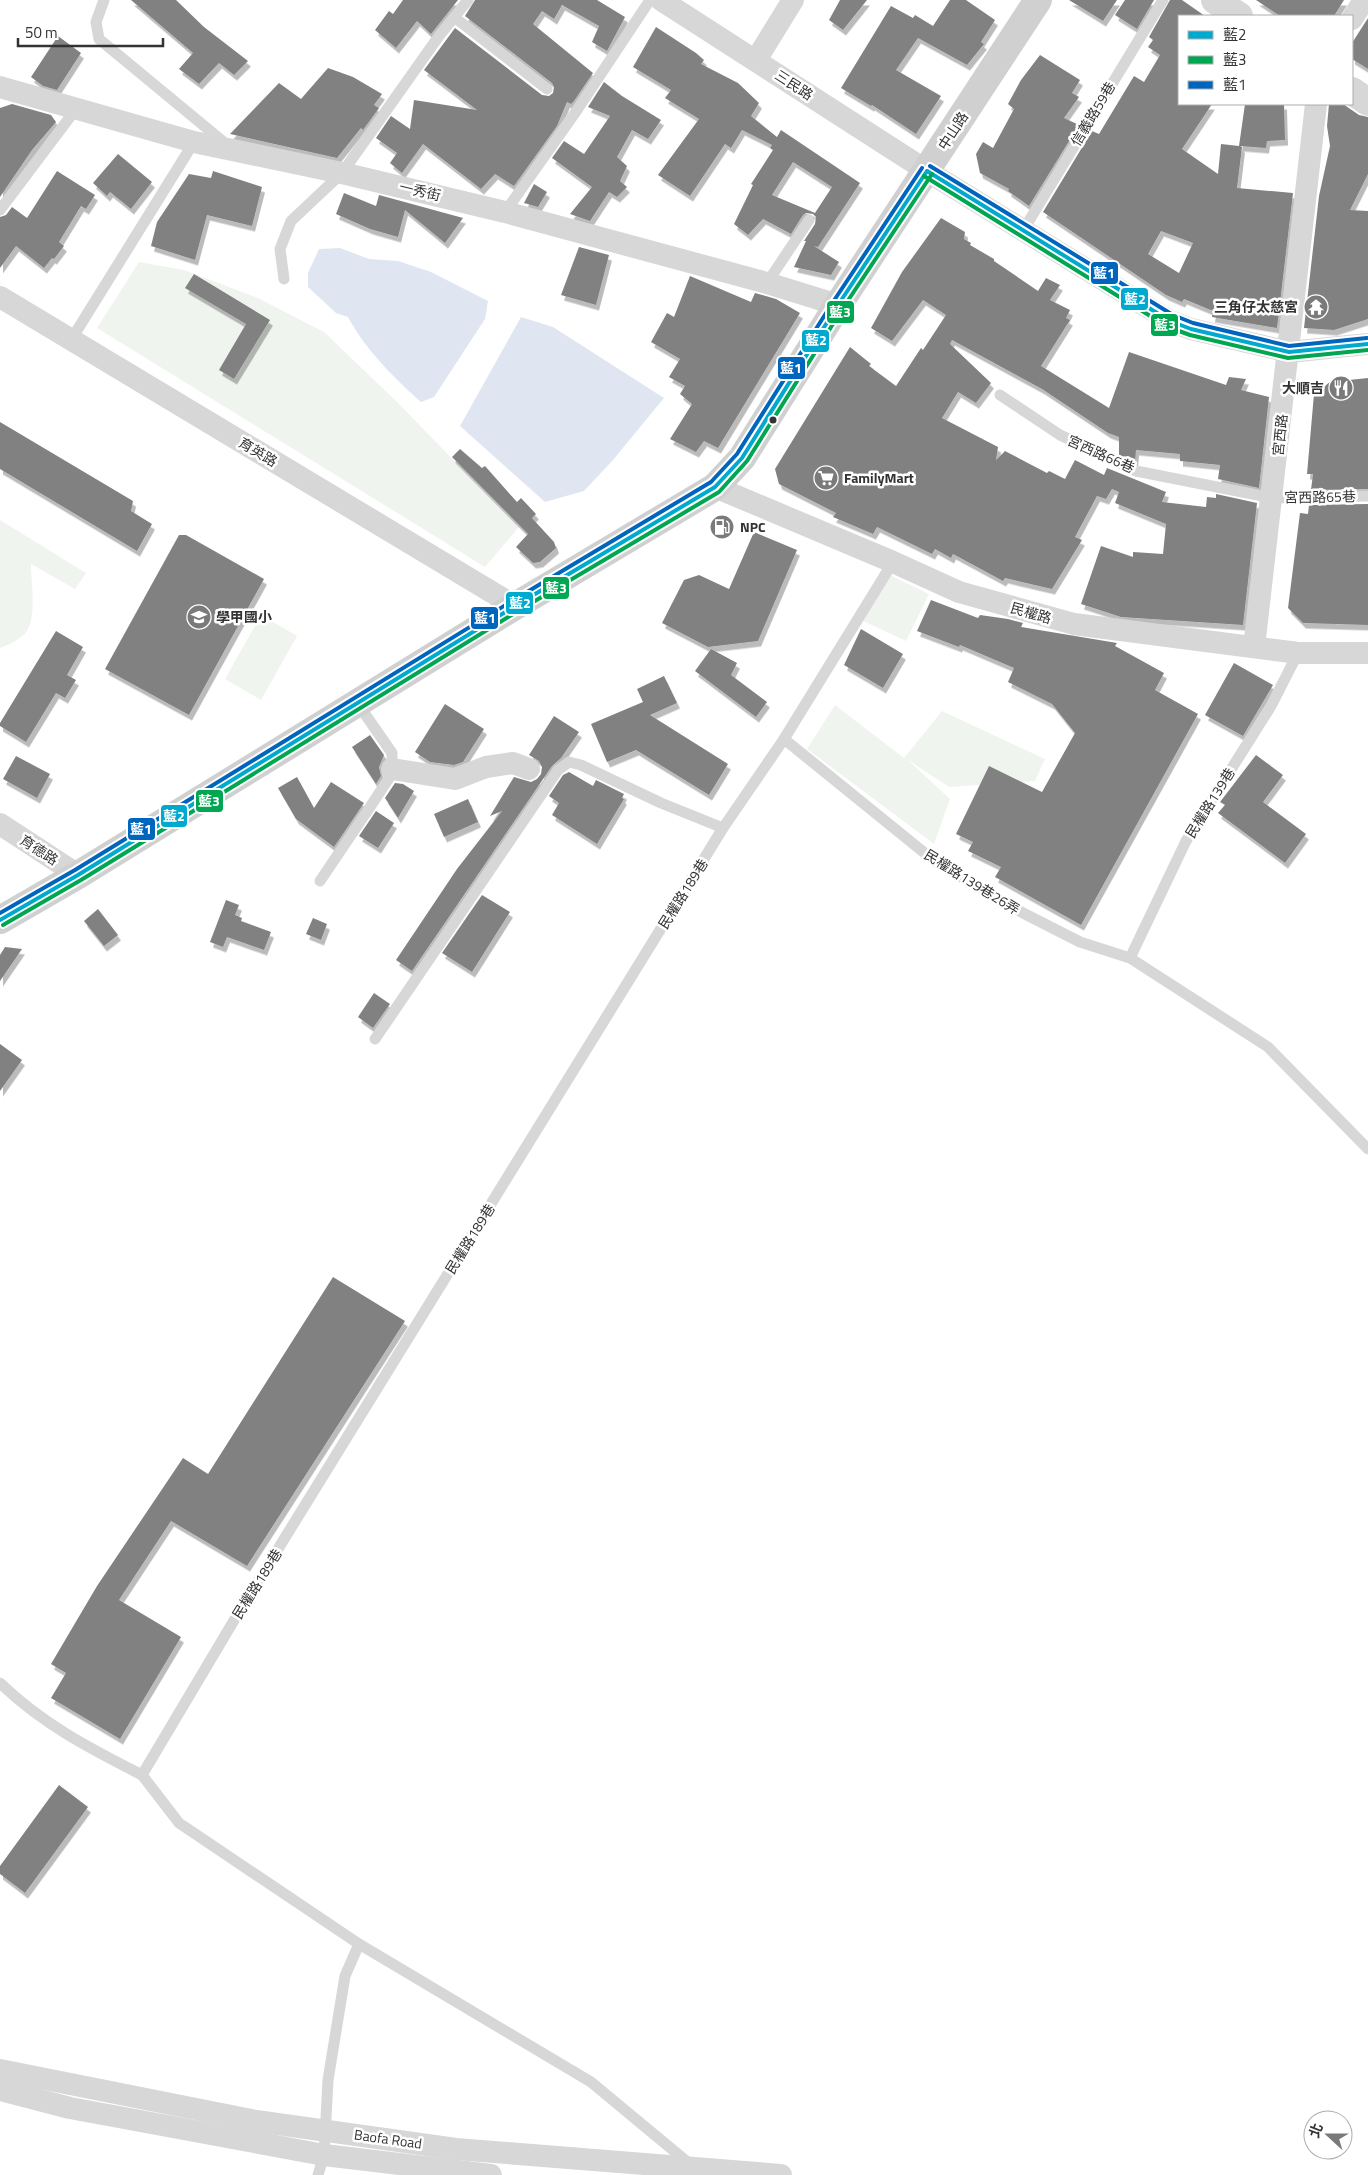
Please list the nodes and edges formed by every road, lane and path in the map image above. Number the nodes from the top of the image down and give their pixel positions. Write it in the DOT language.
graph roads {
  1 [pos="104,0"];
  2 [pos="468,0"];
  3 [pos="650,0"];
  4 [pos="661,0"];
  5 [pos="793,0"];
  6 [pos="1038,0"];
  7 [pos="1163,0"];
  8 [pos="1215,0"];
  9 [pos="1364,0"];
  10 [pos="1238,15"];
  11 [pos="454,17"];
  12 [pos="1353,17"];
  13 [pos="756,60"];
  14 [pos="0,87"];
  15 [pos="547,89"];
  16 [pos="1353,92"];
  17 [pos="1368,102"];
  18 [pos="1316,105"];
  19 [pos="76,110"];
  20 [pos="194,142"];
  21 [pos="235,152"];
  22 [pos="927,171"];
  23 [pos="342,173"];
  24 [pos="0,210"];
  25 [pos="505,212"];
  26 [pos="809,220"];
  27 [pos="1024,229"];
  28 [pos="284,279"];
  29 [pos="767,282"];
  30 [pos="0,297"];
  31 [pos="838,305"];
  32 [pos="71,340"];
  33 [pos="1368,344"];
  34 [pos="1289,352"];
  35 [pos="1000,395"];
  36 [pos="716,488"];
  37 [pos="1368,496"];
  38 [pos="1273,498"];
  39 [pos="893,562"];
  40 [pos="515,606"];
  41 [pos="1254,646"];
  42 [pos="1298,653"];
  43 [pos="1368,653"];
  44 [pos="358,704"];
  45 [pos="784,740"];
  46 [pos="392,769"];
  47 [pos="529,770"];
  48 [pos="0,824"];
  49 [pos="723,828"];
  50 [pos="78,875"];
  51 [pos="320,881"];
  52 [pos="0,920"];
  53 [pos="1130,958"];
  54 [pos="376,1039"];
  55 [pos="1368,1149"];
  56 [pos="0,1683"];
  57 [pos="142,1775"];
  58 [pos="359,1944"];
  59 [pos="0,2070"];
  60 [pos="0,2090"];
  61 [pos="327,2130"];
  62 [pos="321,2165"];
  63 [pos="700,2172"];
  64 [pos="491,2175"];
  65 [pos="781,2175"];
  1 -- 21 [label="lane"];
  2 -- 11 [label="lane"];
  3 -- 25 [label="lane"];
  4 -- 13 [label="street, 三民路"];
  5 -- 13 [label="street"];
  6 -- 22 [label="main road, 中山路"];
  7 -- 27 [label="lane, 信義路59巷"];
  8 -- 10 [label="street"];
  9 -- 12 [label="street"];
  11 -- 15 [label="lane"];
  11 -- 23 [label="lane"];
  13 -- 22 [label="street, 三民路"];
  14 -- 19 [label="street, 一秀街"];
  16 -- 17 [label="street"];
  18 -- 34 [label="street, 宮西路"];
  19 -- 20 [label="street, 一秀街"];
  19 -- 24 [label="lane"];
  20 -- 21 [label="street, 一秀街"];
  20 -- 32 [label="lane"];
  21 -- 23 [label="street, 一秀街"];
  22 -- 27 [label="street, 三民路"];
  22 -- 31 [label="main road, 中山路"];
  23 -- 25 [label="street, 一秀街"];
  23 -- 28 [label="lane"];
  25 -- 29 [label="street, 一秀街"];
  26 -- 29 [label="lane"];
  27 -- 34 [label="street, 三民路"];
  29 -- 31 [label="street, 一秀街"];
  30 -- 32 [label="street, 育英路"];
  31 -- 36 [label="main road, 中山路"];
  32 -- 40 [label="street, 育英路"];
  33 -- 34 [label="street, 三民路"];
  34 -- 38 [label="street, 宮西路"];
  35 -- 38 [label="lane, 宮西路66巷"];
  36 -- 39 [label="street, 民權路"];
  36 -- 40 [label="main road, 中山路"];
  37 -- 38 [label="lane, 宮西路65巷"];
  38 -- 41 [label="street, 宮西路"];
  39 -- 41 [label="street, 民權路"];
  39 -- 45 [label="lane, 民權路189巷"];
  40 -- 44 [label="main road, 中山路"];
  41 -- 42 [label="street, 民權路"];
  42 -- 43 [label="street, 民權路"];
  42 -- 53 [label="lane, 民權路139巷"];
  44 -- 46 [label="lane"];
  44 -- 50 [label="main road, 中山路"];
  45 -- 49 [label="lane, 民權路189巷"];
  45 -- 53 [label="lane, 民權路139巷26弄"];
  46 -- 47 [label="street"];
  46 -- 51 [label="lane"];
  48 -- 50 [label="street, 育德路"];
  49 -- 54 [label="lane"];
  49 -- 57 [label="lane, 民權路189巷"];
  50 -- 52 [label="main road, 中山路"];
  53 -- 55 [label="lane, 民權路139巷26弄"];
  56 -- 57 [label="lane"];
  57 -- 58 [label="lane"];
  58 -- 61 [label="lane"];
  58 -- 63 [label="lane"];
  59 -- 61 [label="street, Baofa Road"];
  60 -- 62 [label="street, Baofa Road"];
  61 -- 62 [label="lane"];
  61 -- 63 [label="street, Baofa Road"];
  62 -- 64 [label="street, Baofa Road"];
  63 -- 65 [label="street, Baofa Road"];
}
